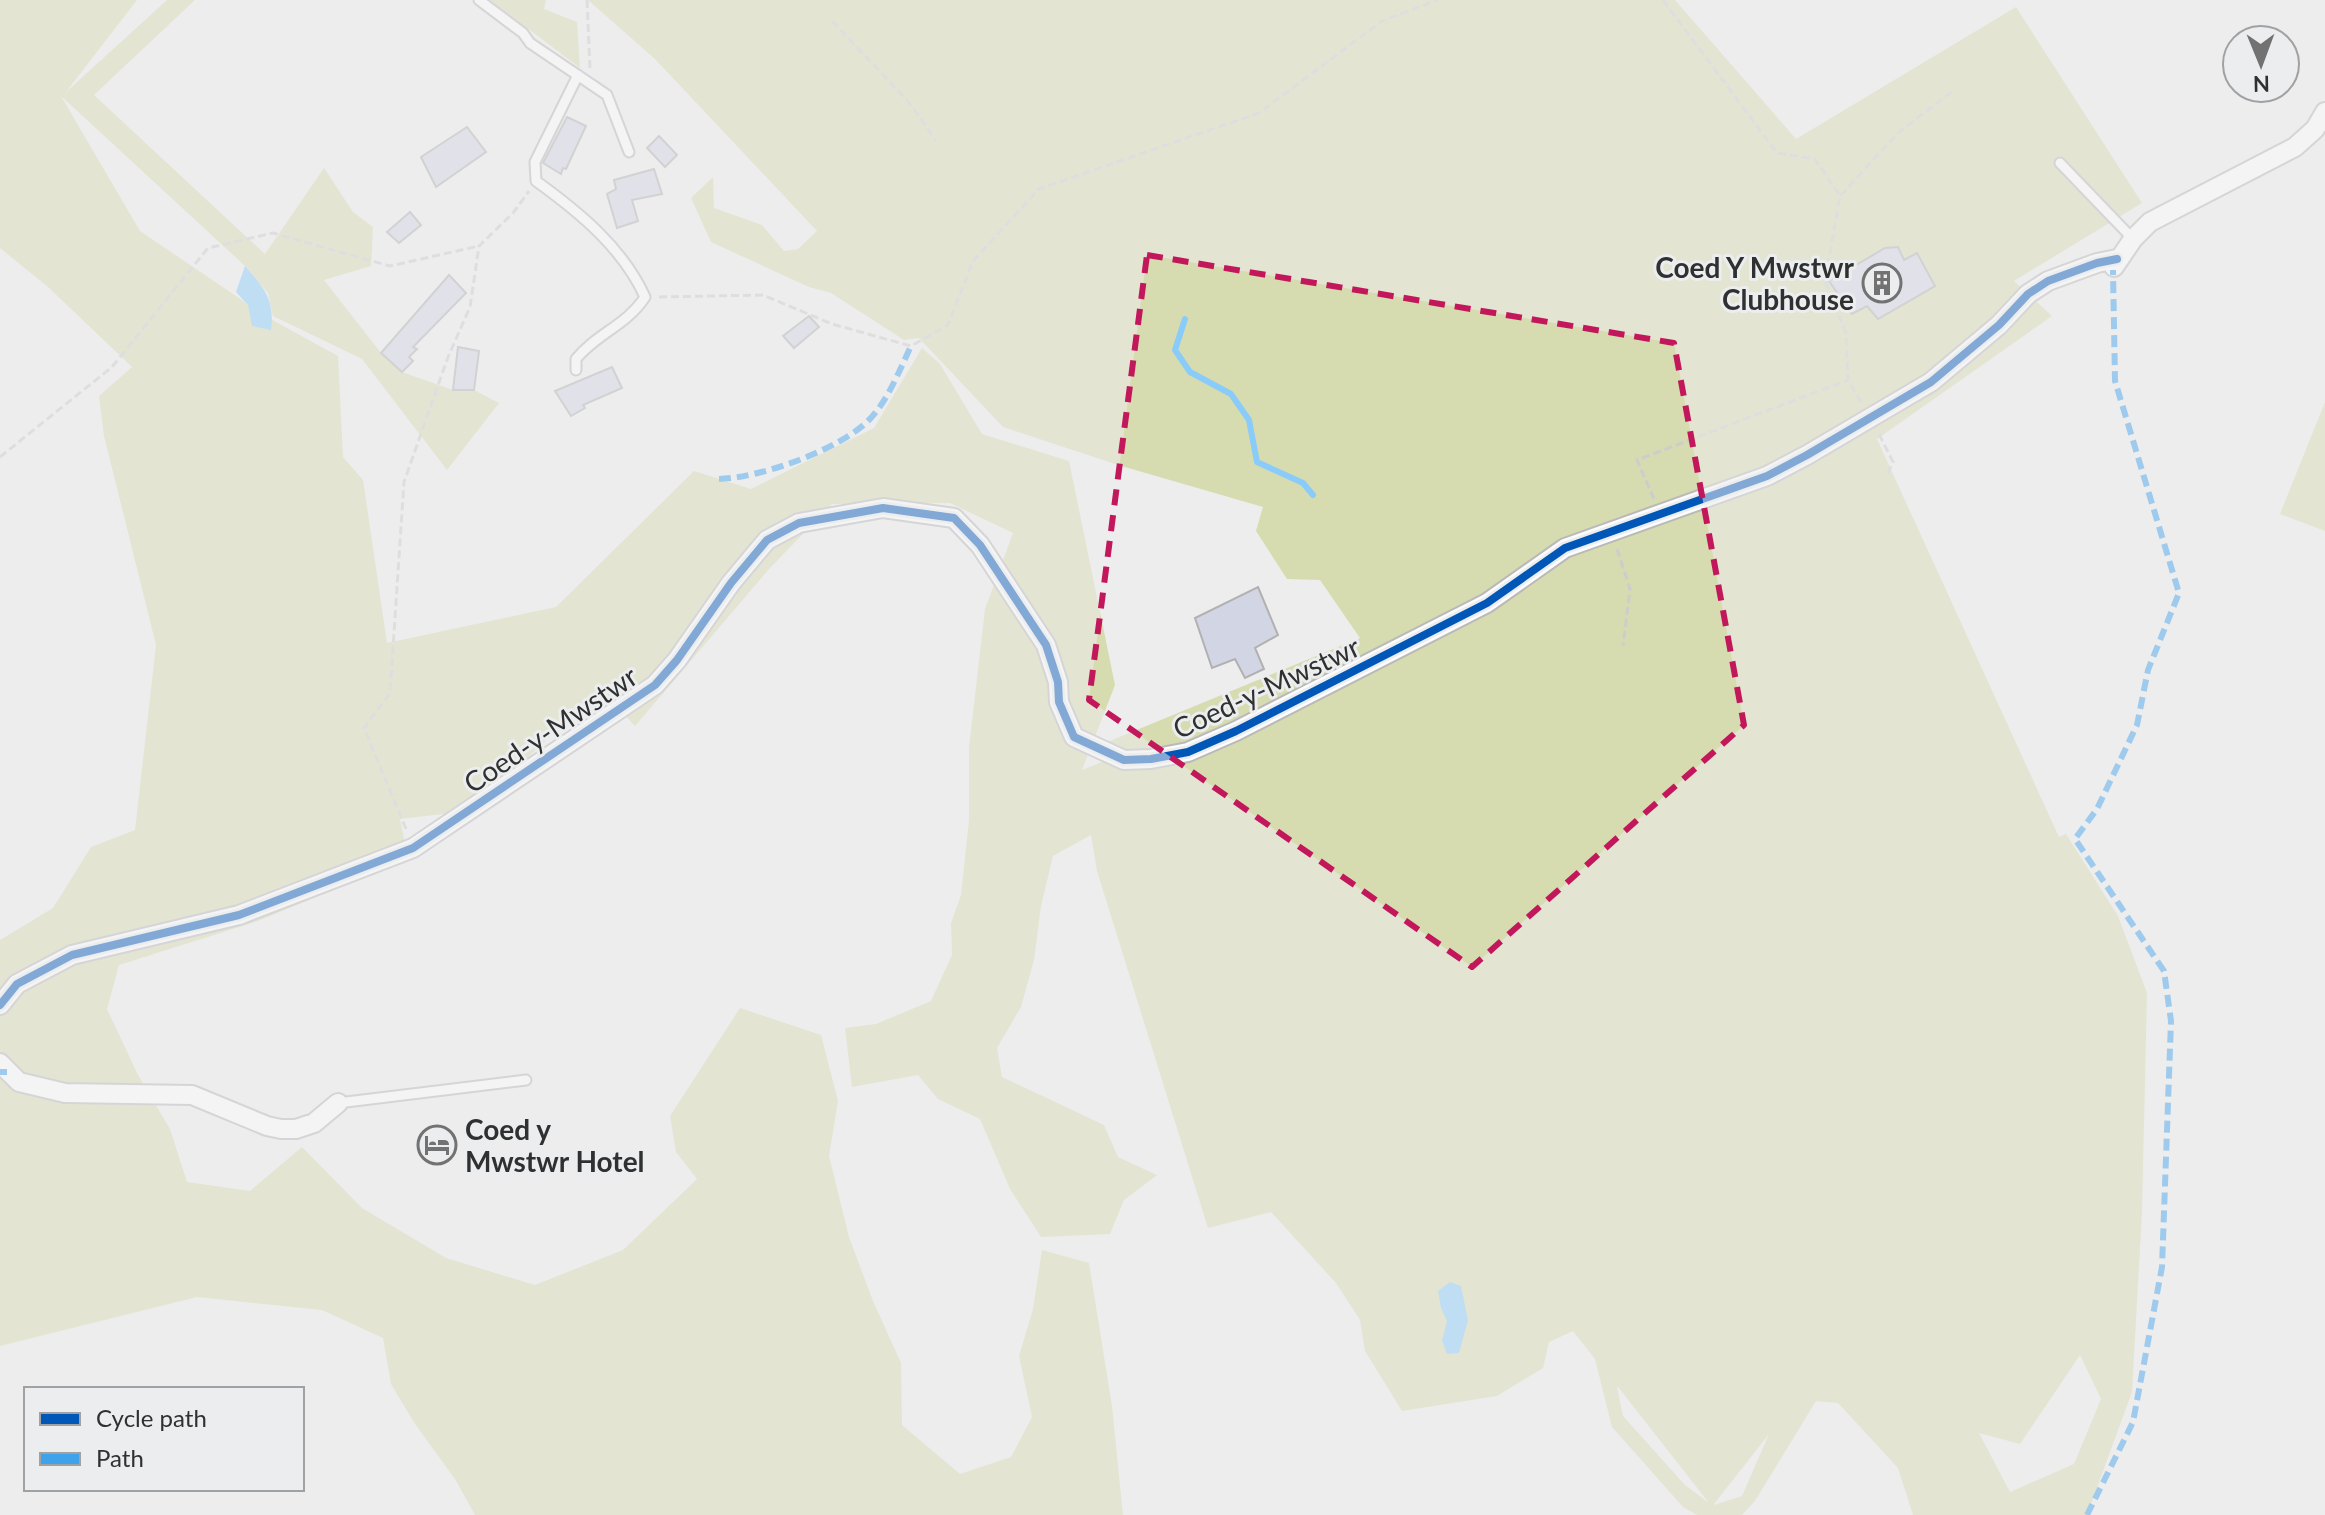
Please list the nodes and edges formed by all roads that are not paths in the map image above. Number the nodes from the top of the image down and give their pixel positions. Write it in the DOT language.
graph roads {
  1 [pos="479,0"];
  2 [pos="578,75"];
  3 [pos="2325,112"];
  4 [pos="629,152"];
  5 [pos="2060,163"];
  6 [pos="2133,239"];
  7 [pos="576,370"];
  8 [pos="0,1005"];
  9 [pos="2,1070"];
  10 [pos="526,1080"];
  11 [pos="338,1103"];
  1 -- 2 [label="lane"];
  2 -- 4 [label="lane"];
  2 -- 7 [label="lane"];
  3 -- 6 [label="street"];
  5 -- 6 [label="lane"];
  6 -- 8 [label="street, Coed-y-Mwstwr"];
  9 -- 11 [label="street"];
  10 -- 11 [label="lane"];
}
